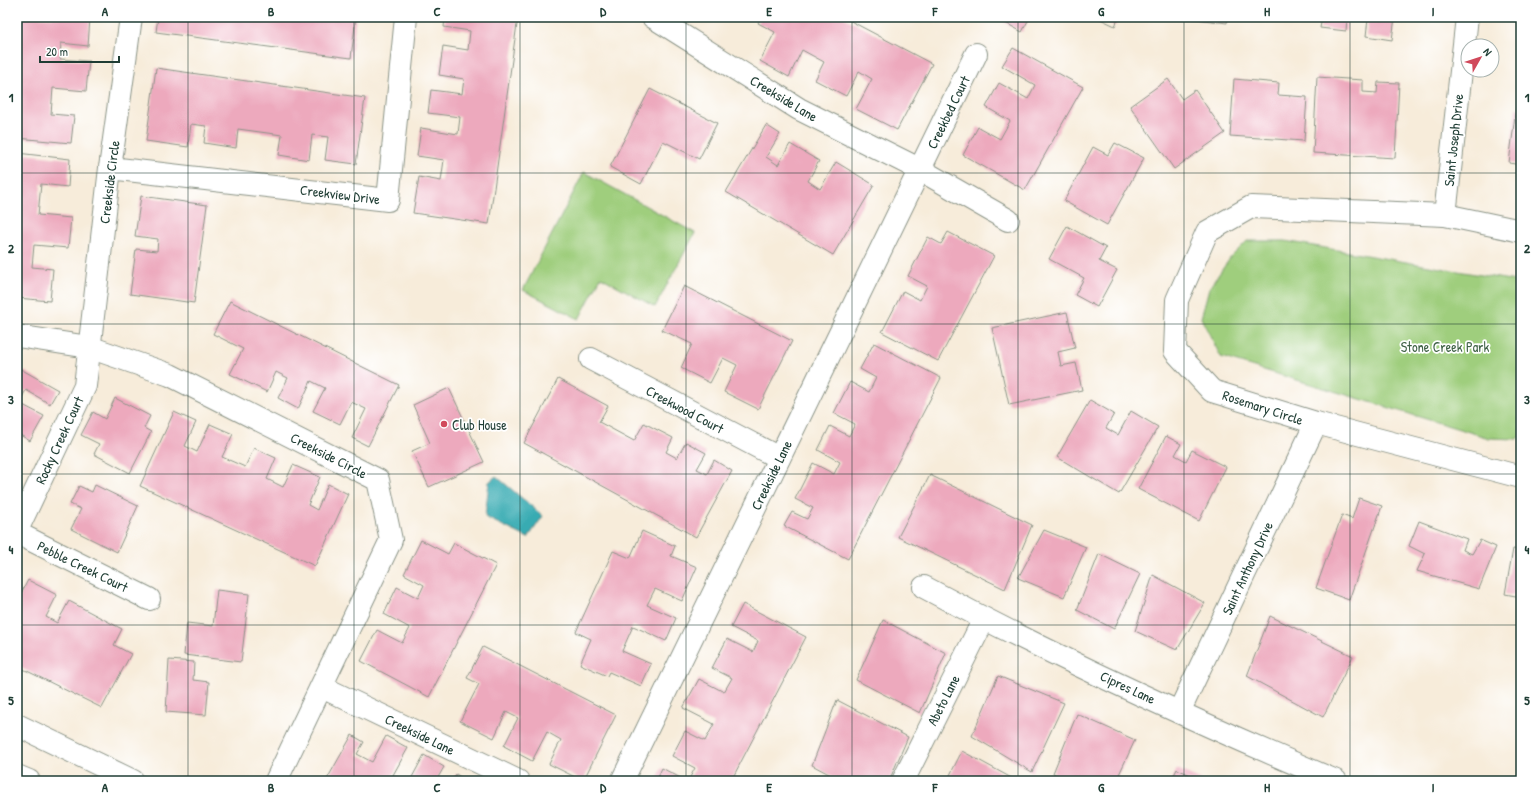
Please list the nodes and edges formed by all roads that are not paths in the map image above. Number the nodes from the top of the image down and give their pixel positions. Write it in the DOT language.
graph roads {
  1 [pos="131,17"];
  2 [pos="406,17"];
  3 [pos="653,17"];
  4 [pos="1467,17"];
  5 [pos="976,54"];
  6 [pos="110,168"];
  7 [pos="919,170"];
  8 [pos="1445,215"];
  9 [pos="1008,220"];
  10 [pos="1521,231"];
  11 [pos="17,336"];
  12 [pos="90,348"];
  13 [pos="591,360"];
  14 [pos="1316,423"];
  15 [pos="779,458"];
  16 [pos="1521,477"];
  17 [pos="17,530"];
  18 [pos="17,534"];
  19 [pos="924,587"];
  20 [pos="149,599"];
  21 [pos="984,619"];
  22 [pos="322,687"];
  23 [pos="1179,712"];
  24 [pos="17,725"];
  25 [pos="17,776"];
  26 [pos="29,781"];
  27 [pos="133,781"];
  28 [pos="276,781"];
  29 [pos="518,781"];
  30 [pos="622,781"];
  31 [pos="903,781"];
  32 [pos="1336,781"];
  1 -- 6 [label="street, Creekside Circle"];
  2 -- 6 [label="street, Creekview Drive"];
  3 -- 7 [label="street, Creekside Lane"];
  4 -- 8 [label="street, Saint Joseph Drive"];
  5 -- 7 [label="street, Creekbed Court"];
  6 -- 12 [label="street, Creekside Circle"];
  7 -- 9 [label="street, Creekside Lane"];
  7 -- 15 [label="street, Creekside Lane"];
  8 -- 10 [label="street, Rosemary Circle"];
  8 -- 14 [label="street, Rosemary Circle"];
  11 -- 12 [label="street, Creekside Circle"];
  12 -- 17 [label="street, Rocky Creek Court"];
  12 -- 22 [label="street, Creekside Circle"];
  13 -- 15 [label="street, Creekwood Court"];
  14 -- 16 [label="street, Rosemary Circle"];
  14 -- 23 [label="street, Saint Anthony Drive"];
  15 -- 30 [label="street, Creekside Lane"];
  18 -- 20 [label="street, Pebble Creek Court"];
  19 -- 21 [label="street, Cipres Lane"];
  21 -- 23 [label="street, Cipres Lane"];
  21 -- 31 [label="street, Abeto Lane"];
  22 -- 28 [label="street, Creekside Circle"];
  22 -- 29 [label="street, Creekside Lane"];
  23 -- 32 [label="street, Cipres Lane"];
  24 -- 27 [label="street"];
  25 -- 26 [label="street"];
}
